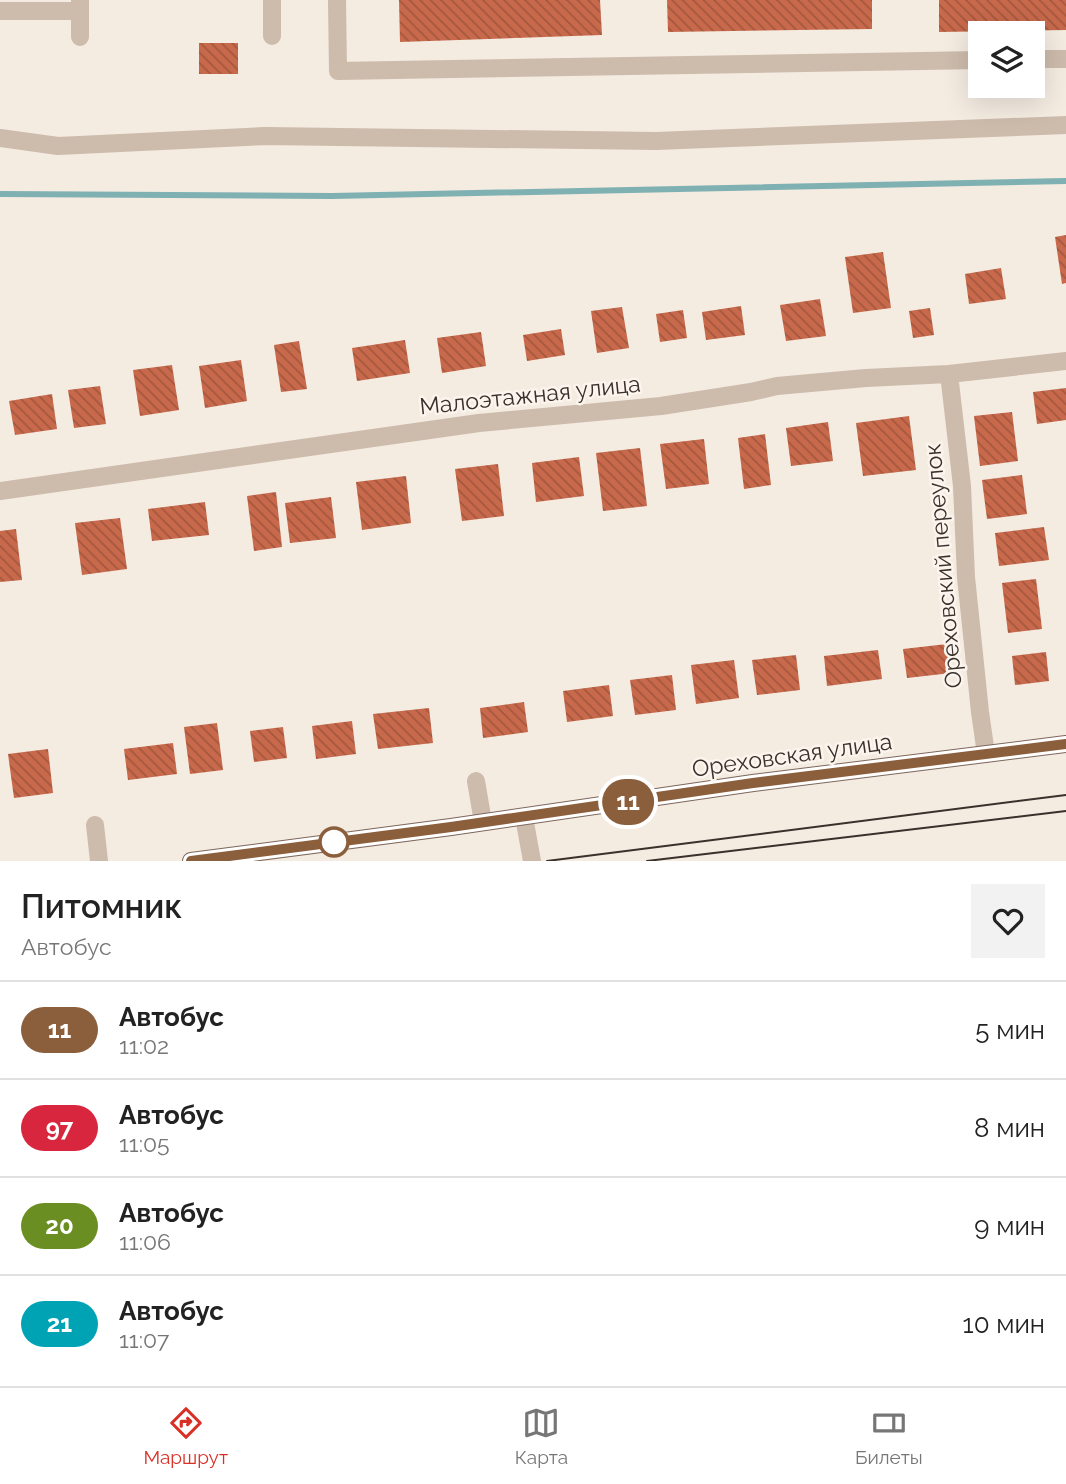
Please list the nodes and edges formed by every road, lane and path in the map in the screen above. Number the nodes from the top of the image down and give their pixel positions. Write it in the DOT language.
graph roads {
  1 [pos="272,0"];
  2 [pos="337,0"];
  3 [pos="80,5"];
  4 [pos="0,11"];
  5 [pos="272,36"];
  6 [pos="80,37"];
  7 [pos="1045,59"];
  8 [pos="1066,59"];
  9 [pos="968,60"];
  10 [pos="1066,125"];
  11 [pos="0,138"];
  12 [pos="1066,360"];
  13 [pos="949,374"];
  14 [pos="0,491"];
  15 [pos="1066,744"];
  16 [pos="986,754"];
  17 [pos="476,781"];
  18 [pos="524,817"];
  19 [pos="483,822"];
  20 [pos="95,825"];
  21 [pos="99,861"];
  22 [pos="191,861"];
  23 [pos="532,861"];
  1 -- 5 [label="street"];
  2 -- 9 [label="street"];
  3 -- 4 [label="street"];
  3 -- 6 [label="street"];
  7 -- 8 [label="street"];
  10 -- 11 [label="street"];
  12 -- 13 [label="street, Малоэтажная улица"];
  13 -- 14 [label="street, Малоэтажная улица"];
  13 -- 16 [label="street, Ореховский переулок"];
  15 -- 16 [label="main road, Ореховская улица"];
  16 -- 18 [label="main road, Ореховская улица"];
  17 -- 19 [label="street"];
  18 -- 19 [label="main road, Ореховская улица"];
  18 -- 23 [label="street"];
  19 -- 22 [label="main road, Ореховская улица"];
  20 -- 21 [label="street"];
}
